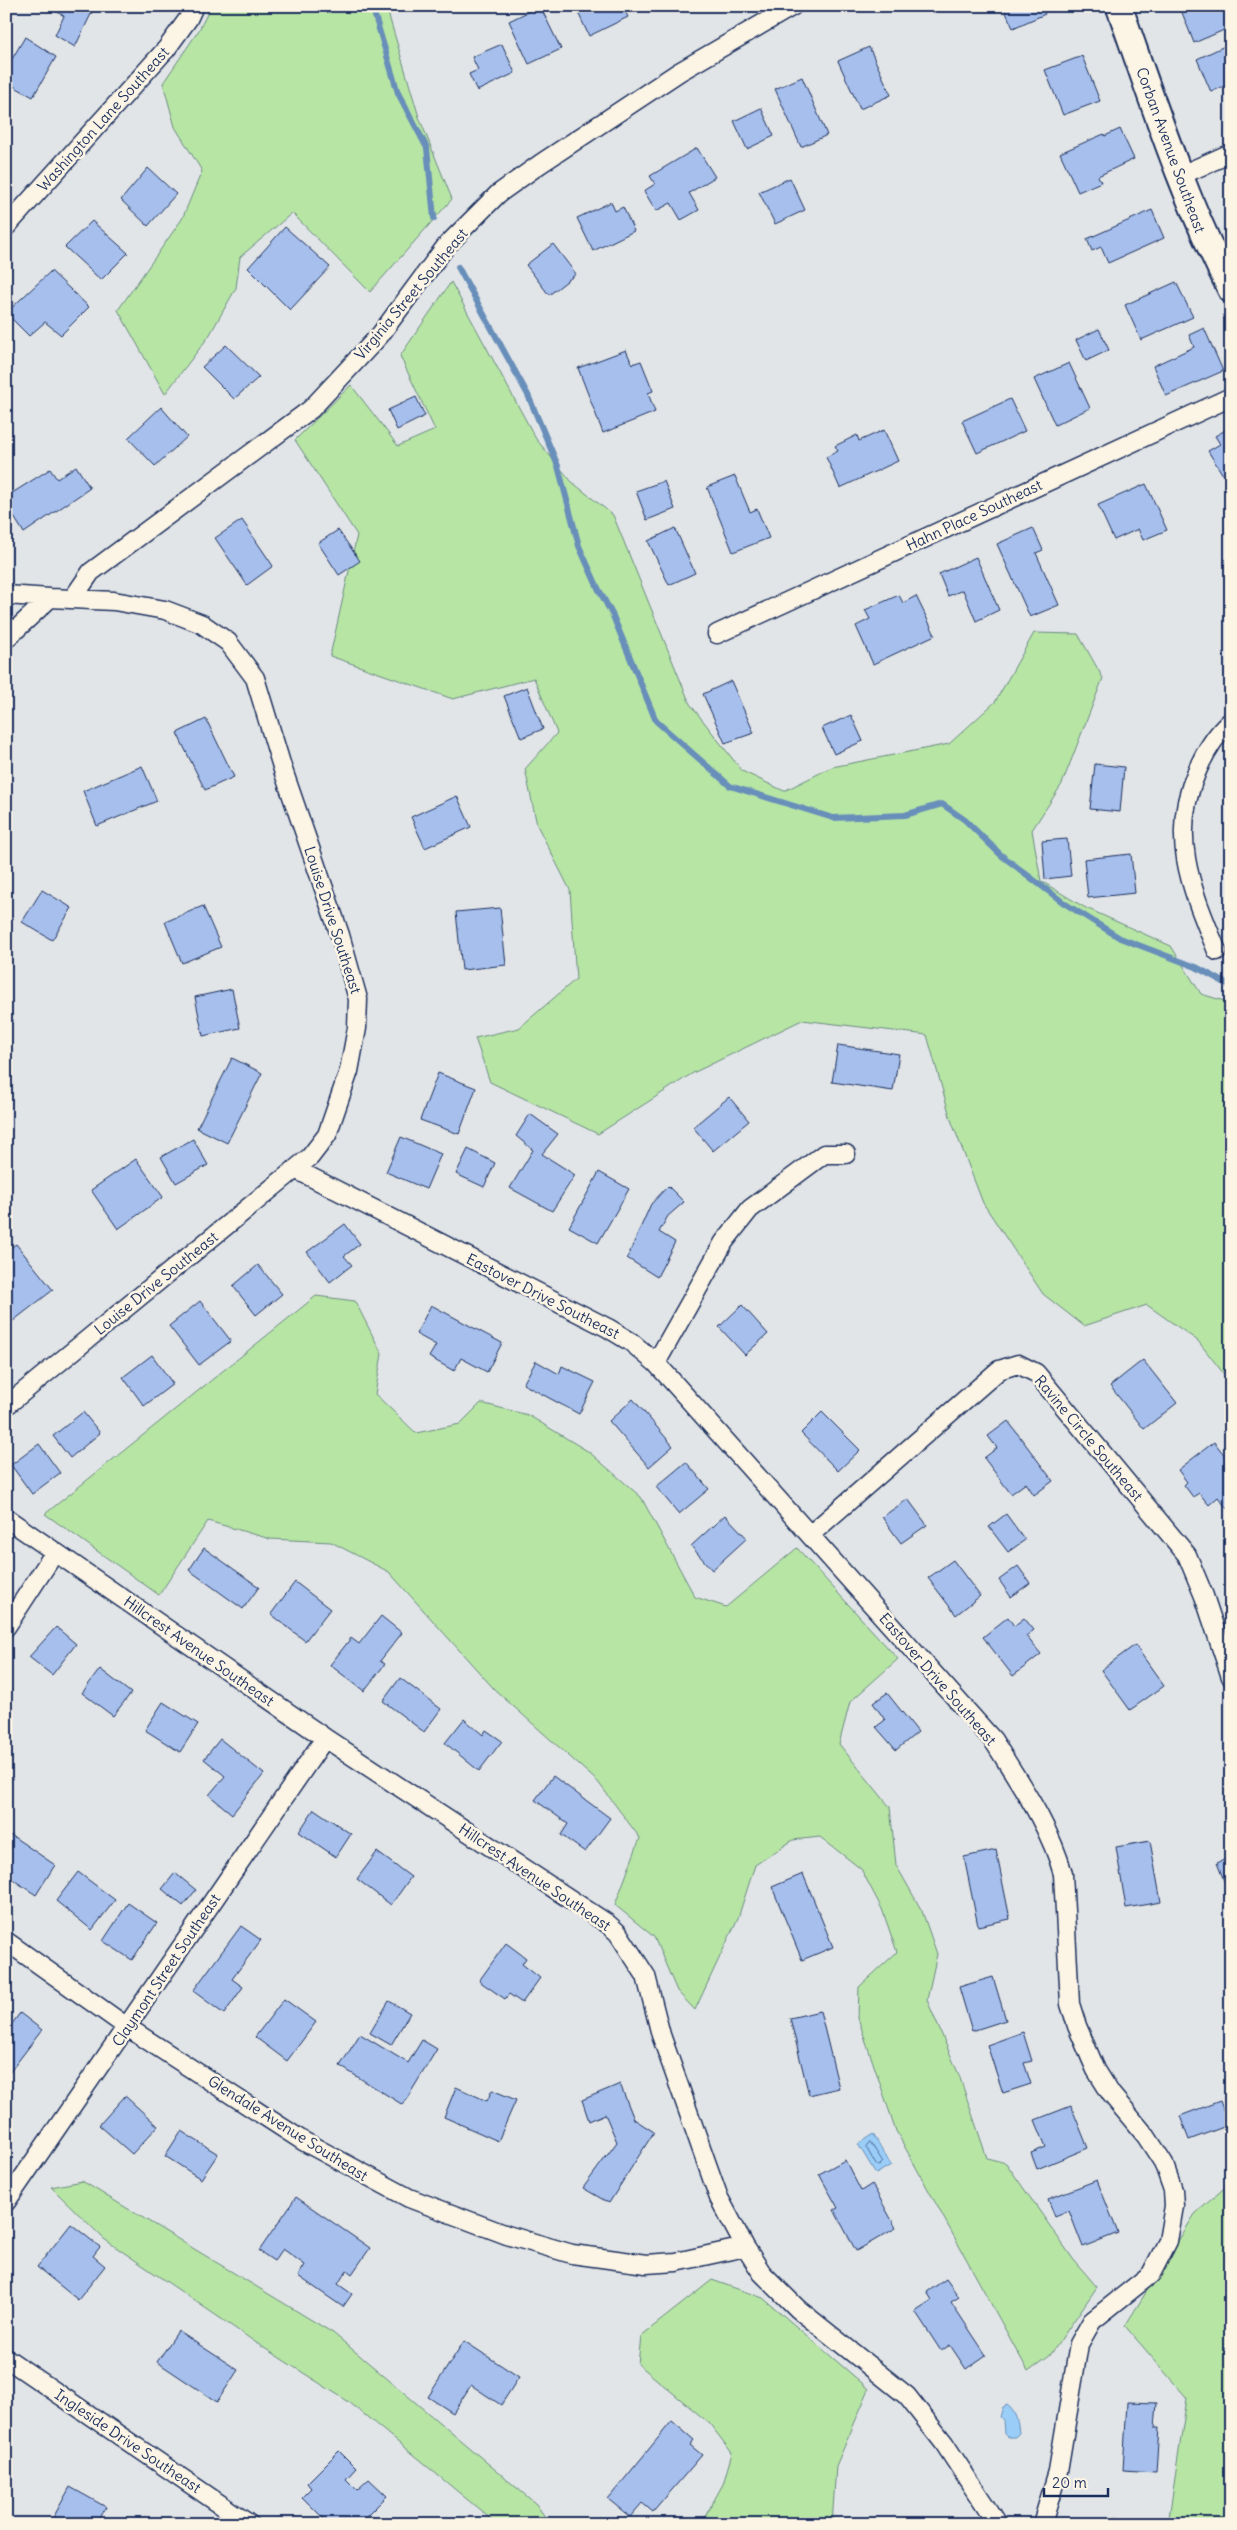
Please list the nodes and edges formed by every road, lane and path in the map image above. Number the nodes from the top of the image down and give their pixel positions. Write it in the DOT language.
graph roads {
  1 [pos="194,6"];
  2 [pos="793,6"];
  3 [pos="1119,6"];
  4 [pos="1231,153"];
  5 [pos="1179,176"];
  6 [pos="6,227"];
  7 [pos="1231,290"];
  8 [pos="1231,397"];
  9 [pos="6,595"];
  10 [pos="50,598"];
  11 [pos="73,598"];
  12 [pos="717,634"];
  13 [pos="6,639"];
  14 [pos="1231,721"];
  15 [pos="1217,951"];
  16 [pos="846,1154"];
  17 [pos="295,1169"];
  18 [pos="656,1363"];
  19 [pos="6,1406"];
  20 [pos="6,1518"];
  21 [pos="811,1534"];
  22 [pos="55,1552"];
  23 [pos="6,1627"];
  24 [pos="1231,1677"];
  25 [pos="325,1738"];
  26 [pos="6,1941"];
  27 [pos="127,2027"];
  28 [pos="6,2202"];
  29 [pos="745,2247"];
  30 [pos="6,2358"];
  31 [pos="249,2524"];
  32 [pos="997,2524"];
  33 [pos="1042,2524"];
  1 -- 6 [label="street, Washington Lane Southeast"];
  2 -- 11 [label="street, Virginia Street Southeast"];
  3 -- 5 [label="main road, Corban Avenue Southeast"];
  4 -- 5 [label="street"];
  5 -- 7 [label="main road, Corban Avenue Southeast"];
  8 -- 12 [label="street, Hahn Place Southeast"];
  9 -- 10 [label="street"];
  10 -- 11 [label="street"];
  10 -- 13 [label="street"];
  11 -- 17 [label="street, Louise Drive Southeast"];
  14 -- 15 [label="street"];
  16 -- 18 [label="street"];
  17 -- 18 [label="street, Eastover Drive Southeast"];
  17 -- 19 [label="street, Louise Drive Southeast"];
  18 -- 21 [label="street, Eastover Drive Southeast"];
  20 -- 22 [label="street, Hillcrest Avenue Southeast"];
  21 -- 24 [label="street, Ravine Circle Southeast"];
  21 -- 33 [label="street, Eastover Drive Southeast"];
  22 -- 23 [label="street"];
  22 -- 25 [label="street, Hillcrest Avenue Southeast"];
  25 -- 27 [label="street, Claymont Street Southeast"];
  25 -- 29 [label="street, Hillcrest Avenue Southeast"];
  26 -- 27 [label="street, Glendale Avenue Southeast"];
  27 -- 28 [label="street, Claymont Street Southeast"];
  27 -- 29 [label="street, Glendale Avenue Southeast"];
  29 -- 32 [label="street, Hillcrest Avenue Southeast"];
  30 -- 31 [label="street, Ingleside Drive Southeast"];
}
